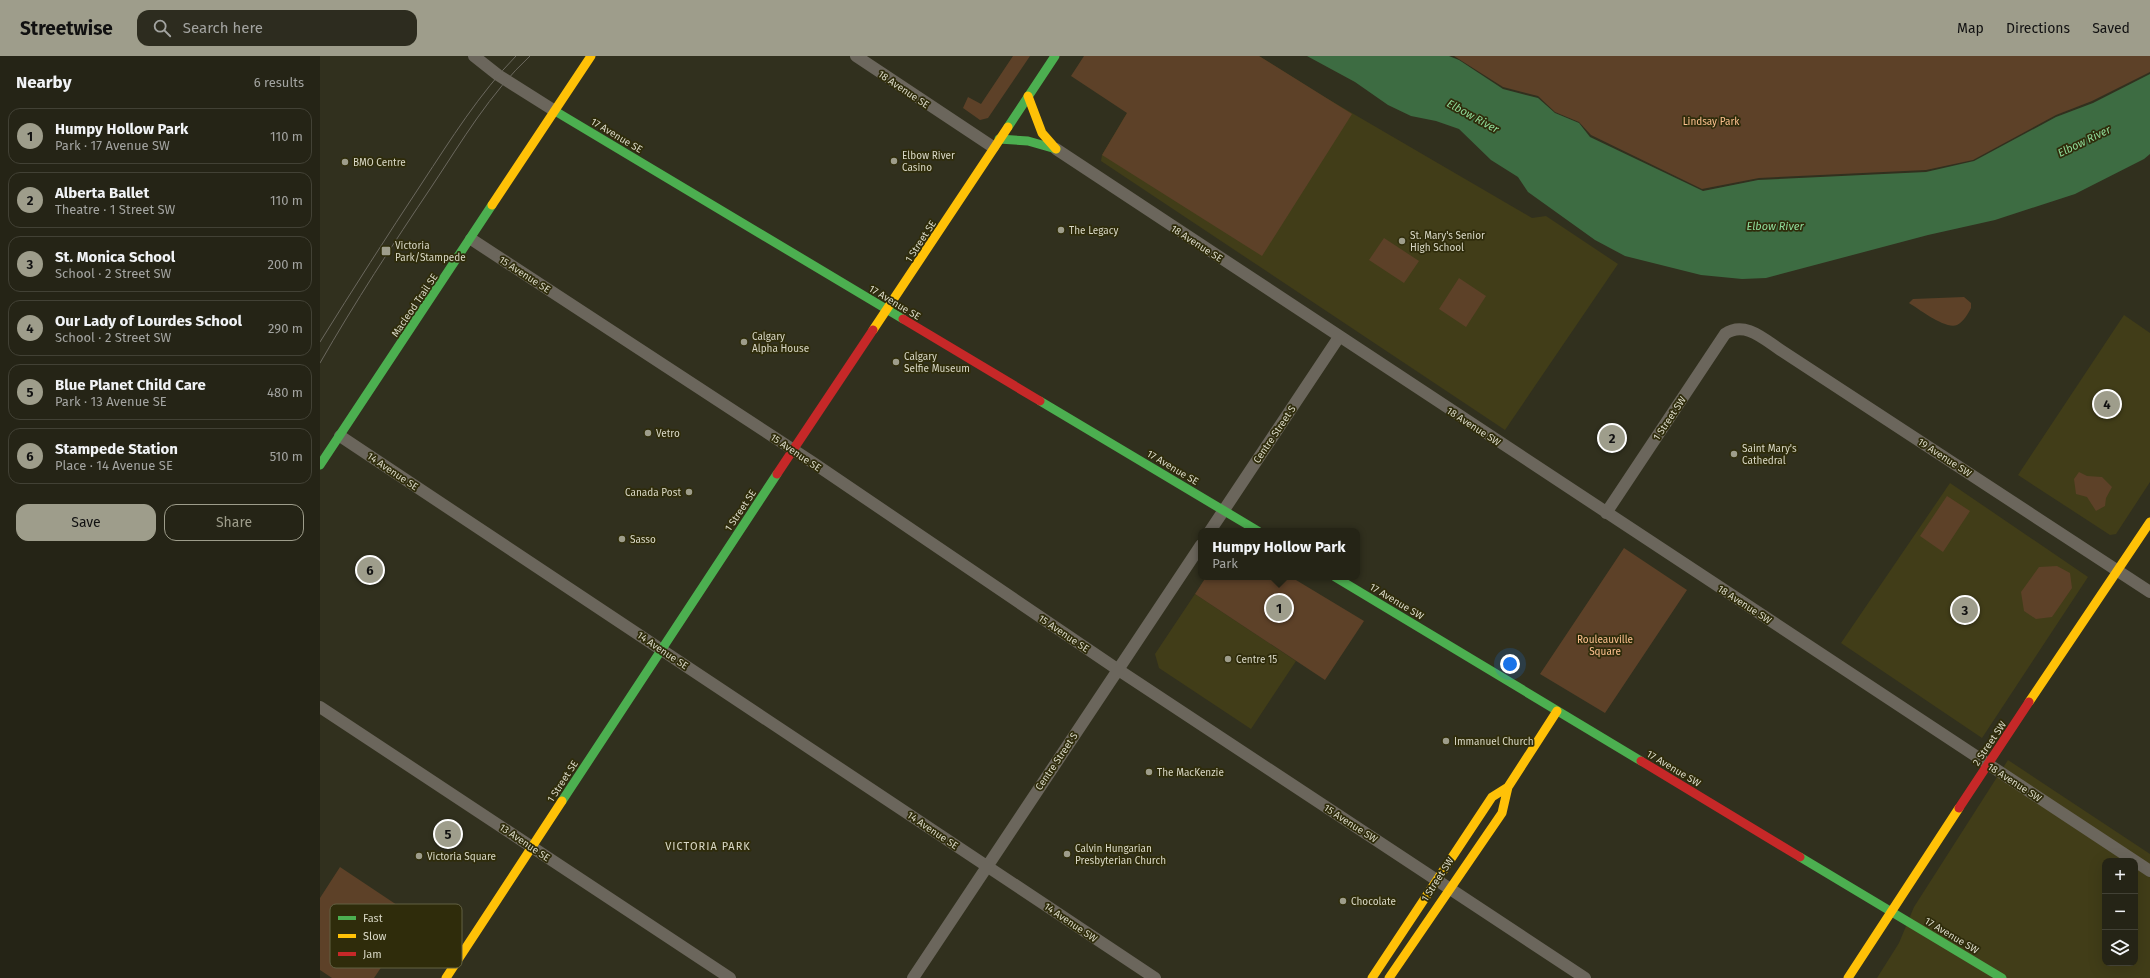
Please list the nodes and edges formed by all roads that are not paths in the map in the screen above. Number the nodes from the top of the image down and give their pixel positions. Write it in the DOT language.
graph roads {
  1 [pos="474,56"];
  2 [pos="591,56"];
  3 [pos="856,56"];
  4 [pos="1055,56"];
  5 [pos="1028,96"];
  6 [pos="555,111"];
  7 [pos="996,143"];
  8 [pos="1056,149"];
  9 [pos="471,239"];
  10 [pos="888,310"];
  11 [pos="1737,329"];
  12 [pos="1339,337"];
  13 [pos="340,436"];
  14 [pos="793,450"];
  15 [pos="320,465"];
  16 [pos="1224,510"];
  17 [pos="1606,513"];
  18 [pos="2150,522"];
  19 [pos="1212,528"];
  20 [pos="1253,528"];
  21 [pos="1198,549"];
  22 [pos="2117,570"];
  23 [pos="1340,580"];
  24 [pos="2150,592"];
  25 [pos="661,649"];
  26 [pos="1117,669"];
  27 [pos="320,707"];
  28 [pos="1557,711"];
  29 [pos="1988,764"];
  30 [pos="1508,787"];
  31 [pos="533,848"];
  32 [pos="987,865"];
  33 [pos="2150,871"];
  34 [pos="1437,880"];
  35 [pos="1450,888"];
  36 [pos="1893,912"];
  37 [pos="462,954"];
  38 [pos="453,968"];
  39 [pos="446,978"];
  40 [pos="730,978"];
  41 [pos="913,978"];
  42 [pos="1155,978"];
  43 [pos="1372,978"];
  44 [pos="1389,978"];
  45 [pos="1585,978"];
  46 [pos="1848,978"];
  47 [pos="2002,978"];
  1 -- 6 [label="street"];
  2 -- 6 [label="main road, Macleod Trail SE"];
  3 -- 7 [label="street, 18 Avenue SE"];
  4 -- 5 [label="main road, 1 Street SE"];
  5 -- 7 [label="main road, 1 Street SE"];
  5 -- 8 [label="main road"];
  6 -- 9 [label="main road, Macleod Trail SE"];
  6 -- 10 [label="main road, 17 Avenue SE"];
  7 -- 8 [label="main road"];
  7 -- 10 [label="main road, 1 Street SE"];
  8 -- 12 [label="street, 18 Avenue SE"];
  9 -- 13 [label="main road, Macleod Trail SE"];
  9 -- 14 [label="street, 15 Avenue SE"];
  10 -- 14 [label="main road, 1 Street SE"];
  10 -- 16 [label="main road, 17 Avenue SE"];
  11 -- 17 [label="street, 1 Street SW"];
  11 -- 22 [label="street, 19 Avenue SW"];
  12 -- 16 [label="street, Centre Street S"];
  12 -- 17 [label="street, 18 Avenue SW"];
  13 -- 15 [label="main road, Macleod Trail SE"];
  13 -- 25 [label="street, 14 Avenue SE"];
  14 -- 25 [label="main road, 1 Street SE"];
  14 -- 26 [label="street, 15 Avenue SE"];
  16 -- 19 [label="street, Centre Street S"];
  16 -- 20 [label="main road"];
  17 -- 29 [label="street, 18 Avenue SW"];
  18 -- 22 [label="main road, 2 Street SW"];
  21 -- 26 [label="street, Centre Street S"];
  22 -- 24 [label="street, 19 Avenue SW"];
  22 -- 29 [label="main road, 2 Street SW"];
  23 -- 28 [label="main road, 17 Avenue SW"];
  25 -- 31 [label="main road, 1 Street SE"];
  25 -- 32 [label="street, 14 Avenue SE"];
  26 -- 32 [label="street, Centre Street S"];
  26 -- 34 [label="street, 15 Avenue SW"];
  27 -- 31 [label="street, 13 Avenue SE"];
  28 -- 30 [label="main road, 1 Street SW"];
  28 -- 36 [label="main road, 17 Avenue SW"];
  29 -- 33 [label="street, 18 Avenue SW"];
  29 -- 36 [label="main road, 2 Street SW"];
  30 -- 34 [label="main road, 1 Street SW"];
  30 -- 35 [label="main road, 1 Street SW"];
  31 -- 37 [label="main road, 1 Street SE"];
  31 -- 40 [label="street, 13 Avenue SE"];
  32 -- 41 [label="street, Centre Street S"];
  32 -- 42 [label="street, 14 Avenue SW"];
  34 -- 35 [label="street, 15 Avenue SW"];
  34 -- 43 [label="main road, 1 Street SW"];
  35 -- 44 [label="main road, 1 Street SW"];
  35 -- 45 [label="street, 15 Avenue SW"];
  36 -- 46 [label="main road, 2 Street SW"];
  36 -- 47 [label="main road, 17 Avenue SW"];
  38 -- 39 [label="main road, 1 Street SE"];
}
